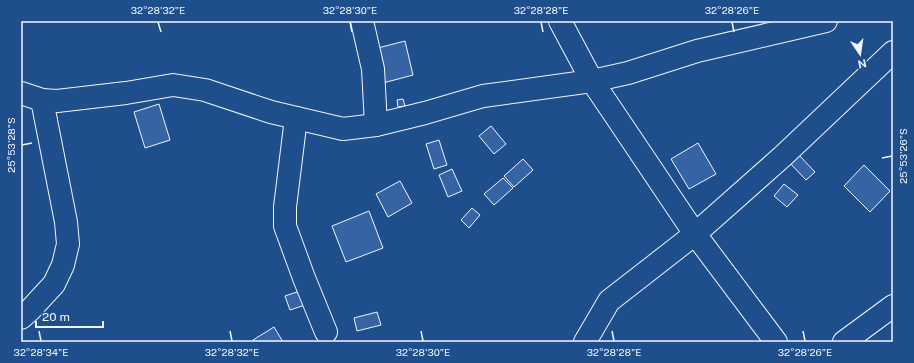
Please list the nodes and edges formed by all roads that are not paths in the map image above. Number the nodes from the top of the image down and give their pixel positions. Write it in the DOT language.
graph roads {
  1 [pos="362,21"];
  2 [pos="560,21"];
  3 [pos="826,21"];
  4 [pos="893,52"];
  5 [pos="592,80"];
  6 [pos="21,93"];
  7 [pos="42,100"];
  8 [pos="296,118"];
  9 [pos="376,125"];
  10 [pos="695,234"];
  11 [pos="893,306"];
  12 [pos="21,318"];
  13 [pos="326,332"];
  14 [pos="585,342"];
  15 [pos="776,342"];
  16 [pos="844,342"];
  1 -- 9 [label="street"];
  2 -- 5 [label="street"];
  3 -- 5 [label="street"];
  4 -- 10 [label="street"];
  5 -- 9 [label="street"];
  5 -- 10 [label="street"];
  6 -- 7 [label="street"];
  7 -- 8 [label="street"];
  7 -- 12 [label="street"];
  8 -- 9 [label="street"];
  8 -- 13 [label="street"];
  10 -- 14 [label="street"];
  10 -- 15 [label="street"];
  11 -- 16 [label="street"];
}
